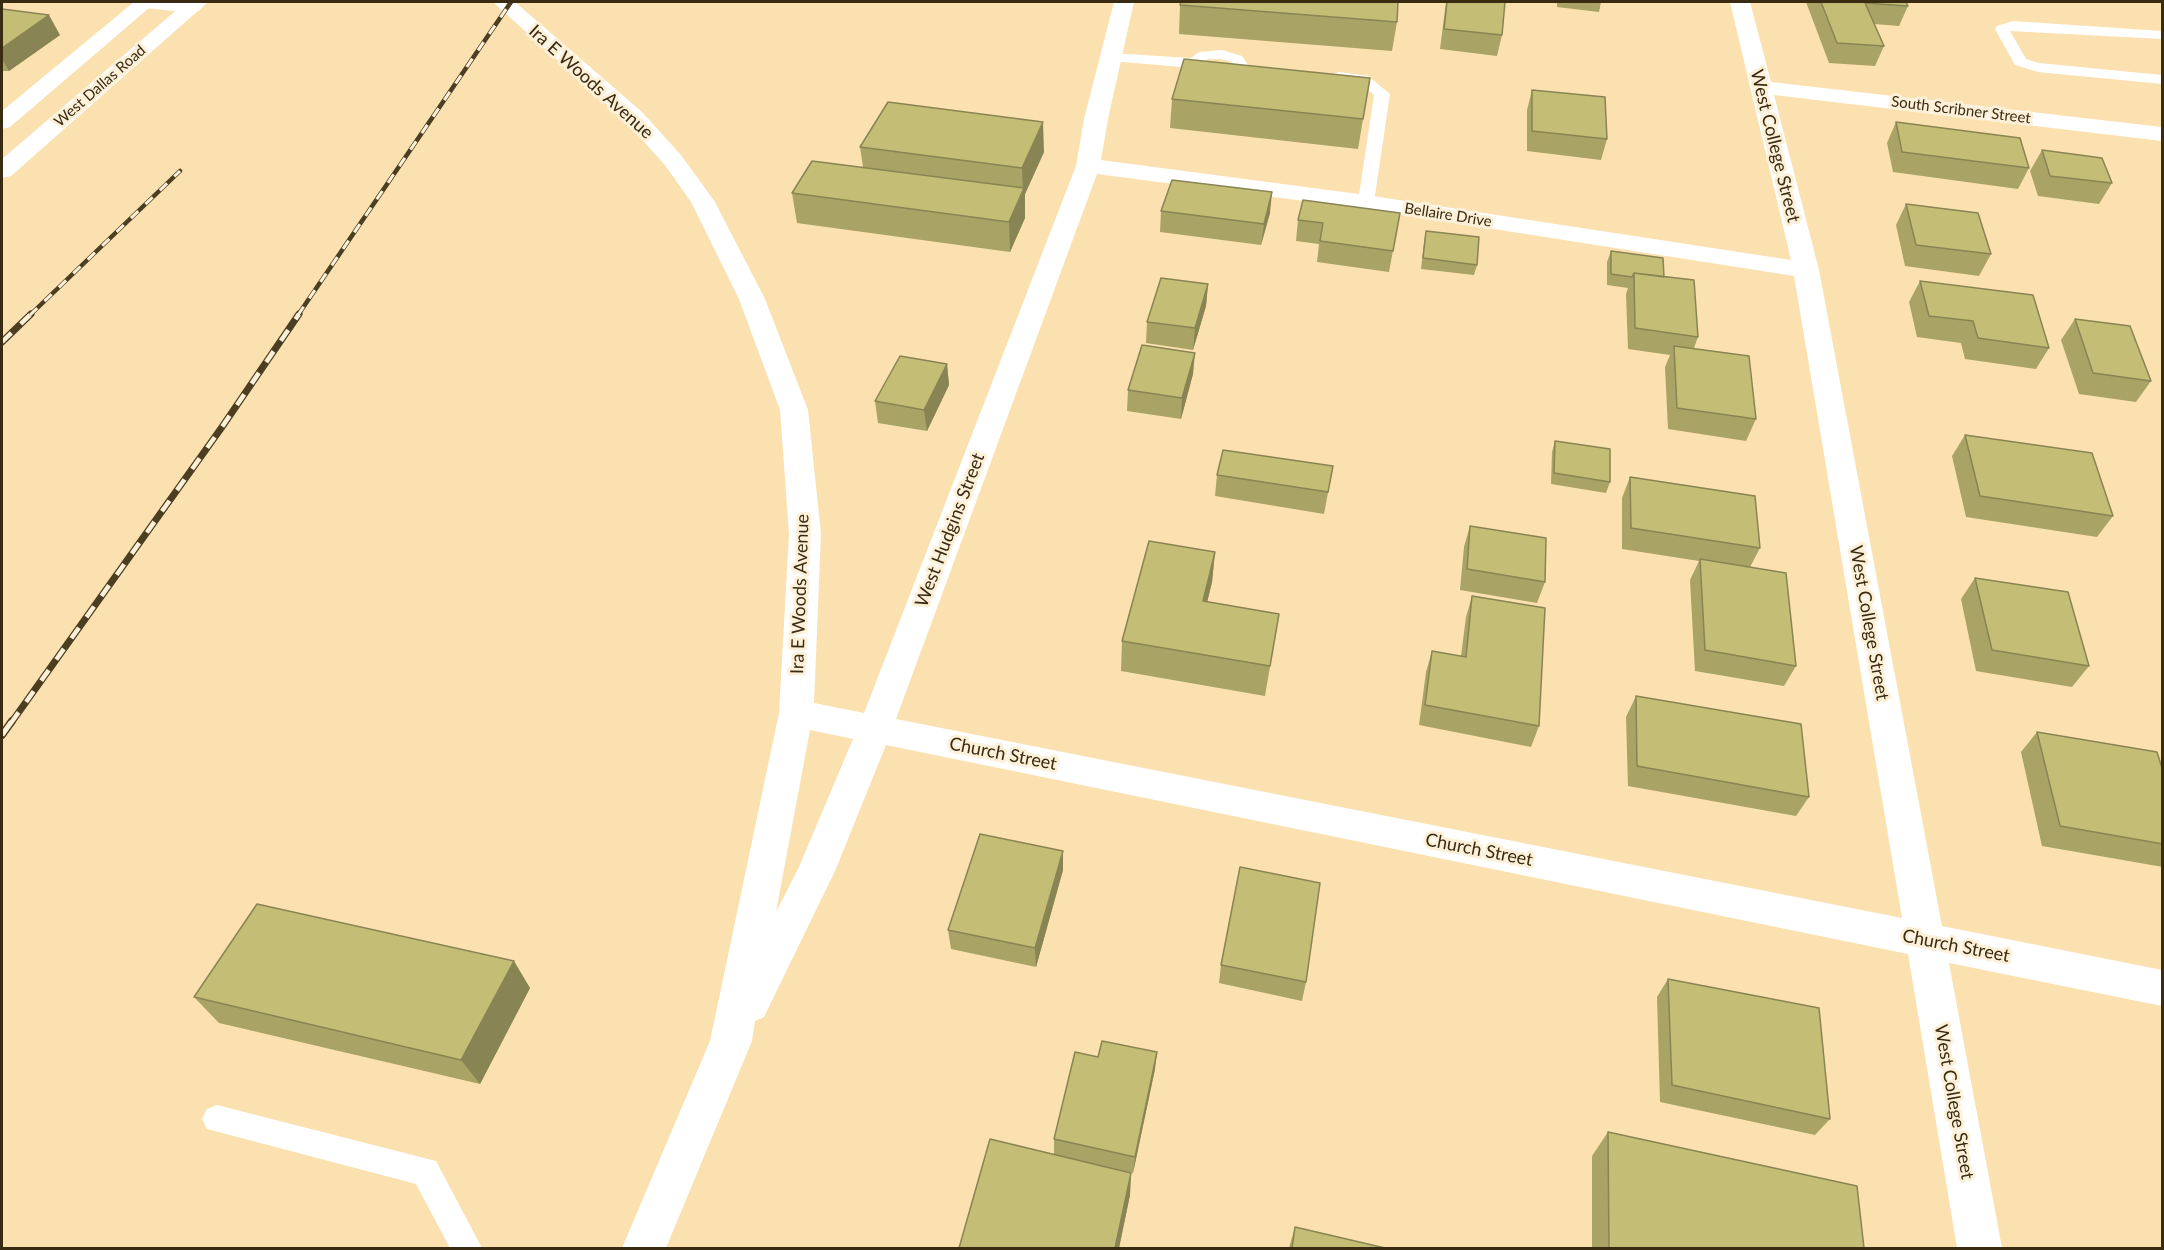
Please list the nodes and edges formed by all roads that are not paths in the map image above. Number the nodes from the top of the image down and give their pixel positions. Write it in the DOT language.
graph roads {
  1 [pos="146,2"];
  2 [pos="503,2"];
  3 [pos="1124,2"];
  4 [pos="1740,2"];
  5 [pos="195,4"];
  6 [pos="2163,35"];
  7 [pos="1110,57"];
  8 [pos="1194,63"];
  9 [pos="1319,75"];
  10 [pos="2163,80"];
  11 [pos="1760,87"];
  12 [pos="2,122"];
  13 [pos="2163,134"];
  14 [pos="1088,166"];
  15 [pos="2,171"];
  16 [pos="1366,202"];
  17 [pos="1806,270"];
  18 [pos="795,713"];
  19 [pos="875,729"];
  20 [pos="1926,940"];
  21 [pos="2163,988"];
  22 [pos="731,1041"];
  23 [pos="217,1119"];
  24 [pos="467,1248"];
  25 [pos="644,1248"];
  26 [pos="1980,1248"];
  1 -- 5 [label="street"];
  1 -- 12 [label="street, West Dallas Road"];
  2 -- 18 [label="street, Ira E Woods Avenue"];
  3 -- 7 [label="street, West Hudgins Street"];
  4 -- 11 [label="street, West College Street"];
  5 -- 15 [label="street, West Dallas Road"];
  6 -- 10 [label="lane"];
  7 -- 8 [label="lane"];
  7 -- 14 [label="street, West Hudgins Street"];
  8 -- 8 [label="lane"];
  9 -- 16 [label="lane"];
  11 -- 13 [label="street, South Scribner Street"];
  11 -- 17 [label="street, West College Street"];
  14 -- 16 [label="street, Bellaire Drive"];
  14 -- 19 [label="street, West Hudgins Street"];
  16 -- 17 [label="street, Bellaire Drive"];
  17 -- 20 [label="street, West College Street"];
  18 -- 19 [label="street, Church Street"];
  18 -- 22 [label="street, West Hudgins Street"];
  19 -- 20 [label="street, Church Street"];
  19 -- 22 [label="street, West Hudgins Street"];
  20 -- 21 [label="street, Church Street"];
  20 -- 26 [label="street, West College Street"];
  22 -- 25 [label="street, West Hudgins Street"];
  23 -- 24 [label="lane"];
}
